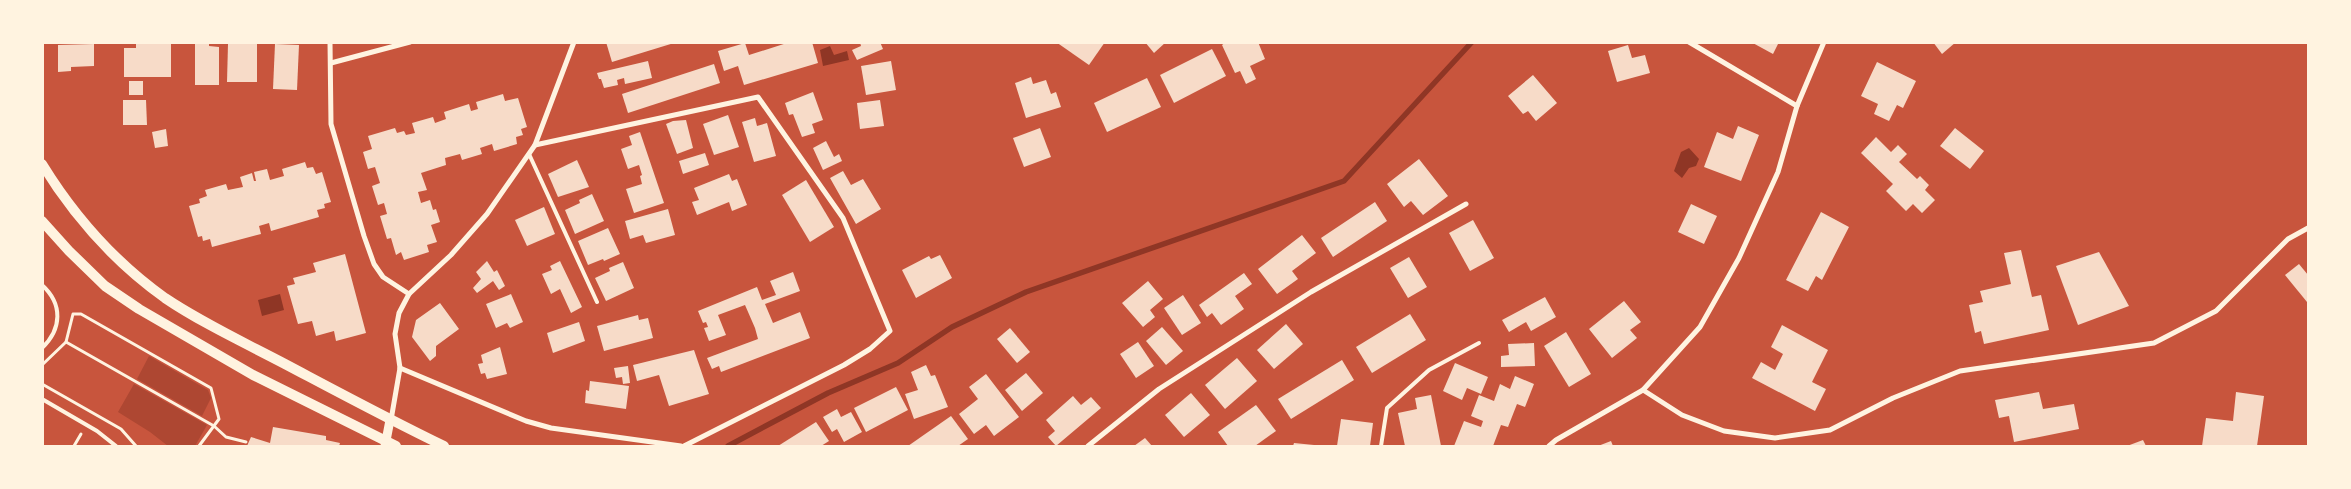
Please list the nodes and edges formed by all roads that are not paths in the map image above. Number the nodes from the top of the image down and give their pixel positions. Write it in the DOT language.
graph roads {
  1 [pos="330,42"];
  2 [pos="410,42"];
  3 [pos="574,42"];
  4 [pos="1689,42"];
  5 [pos="1824,42"];
  6 [pos="331,63"];
  7 [pos="1797,106"];
  8 [pos="535,145"];
  9 [pos="529,154"];
  10 [pos="42,164"];
  11 [pos="1466,204"];
  12 [pos="42,221"];
  13 [pos="2308,228"];
  14 [pos="42,285"];
  15 [pos="409,294"];
  16 [pos="596,302"];
  17 [pos="1479,343"];
  18 [pos="42,348"];
  19 [pos="400,368"];
  20 [pos="1643,390"];
  21 [pos="42,400"];
  22 [pos="390,420"];
  23 [pos="389,445"];
  24 [pos="116,446"];
  25 [pos="444,446"];
  26 [pos="683,446"];
  27 [pos="1088,446"];
  28 [pos="1381,446"];
  29 [pos="1549,446"];
  1 -- 6 [label="street"];
  2 -- 6 [label="street"];
  3 -- 8 [label="street"];
  4 -- 7 [label="street"];
  5 -- 7 [label="street"];
  6 -- 15 [label="street"];
  7 -- 20 [label="street"];
  8 -- 9 [label="street"];
  8 -- 26 [label="street"];
  9 -- 15 [label="street"];
  9 -- 16 [label="lane"];
  10 -- 22 [label="main road"];
  11 -- 27 [label="street"];
  12 -- 23 [label="main road"];
  13 -- 20 [label="street"];
  14 -- 18 [label="lane"];
  15 -- 19 [label="street"];
  17 -- 28 [label="lane"];
  19 -- 22 [label="street"];
  19 -- 26 [label="street"];
  20 -- 29 [label="street"];
  21 -- 24 [label="lane"];
  22 -- 23 [label="street"];
  22 -- 25 [label="main road"];
}
